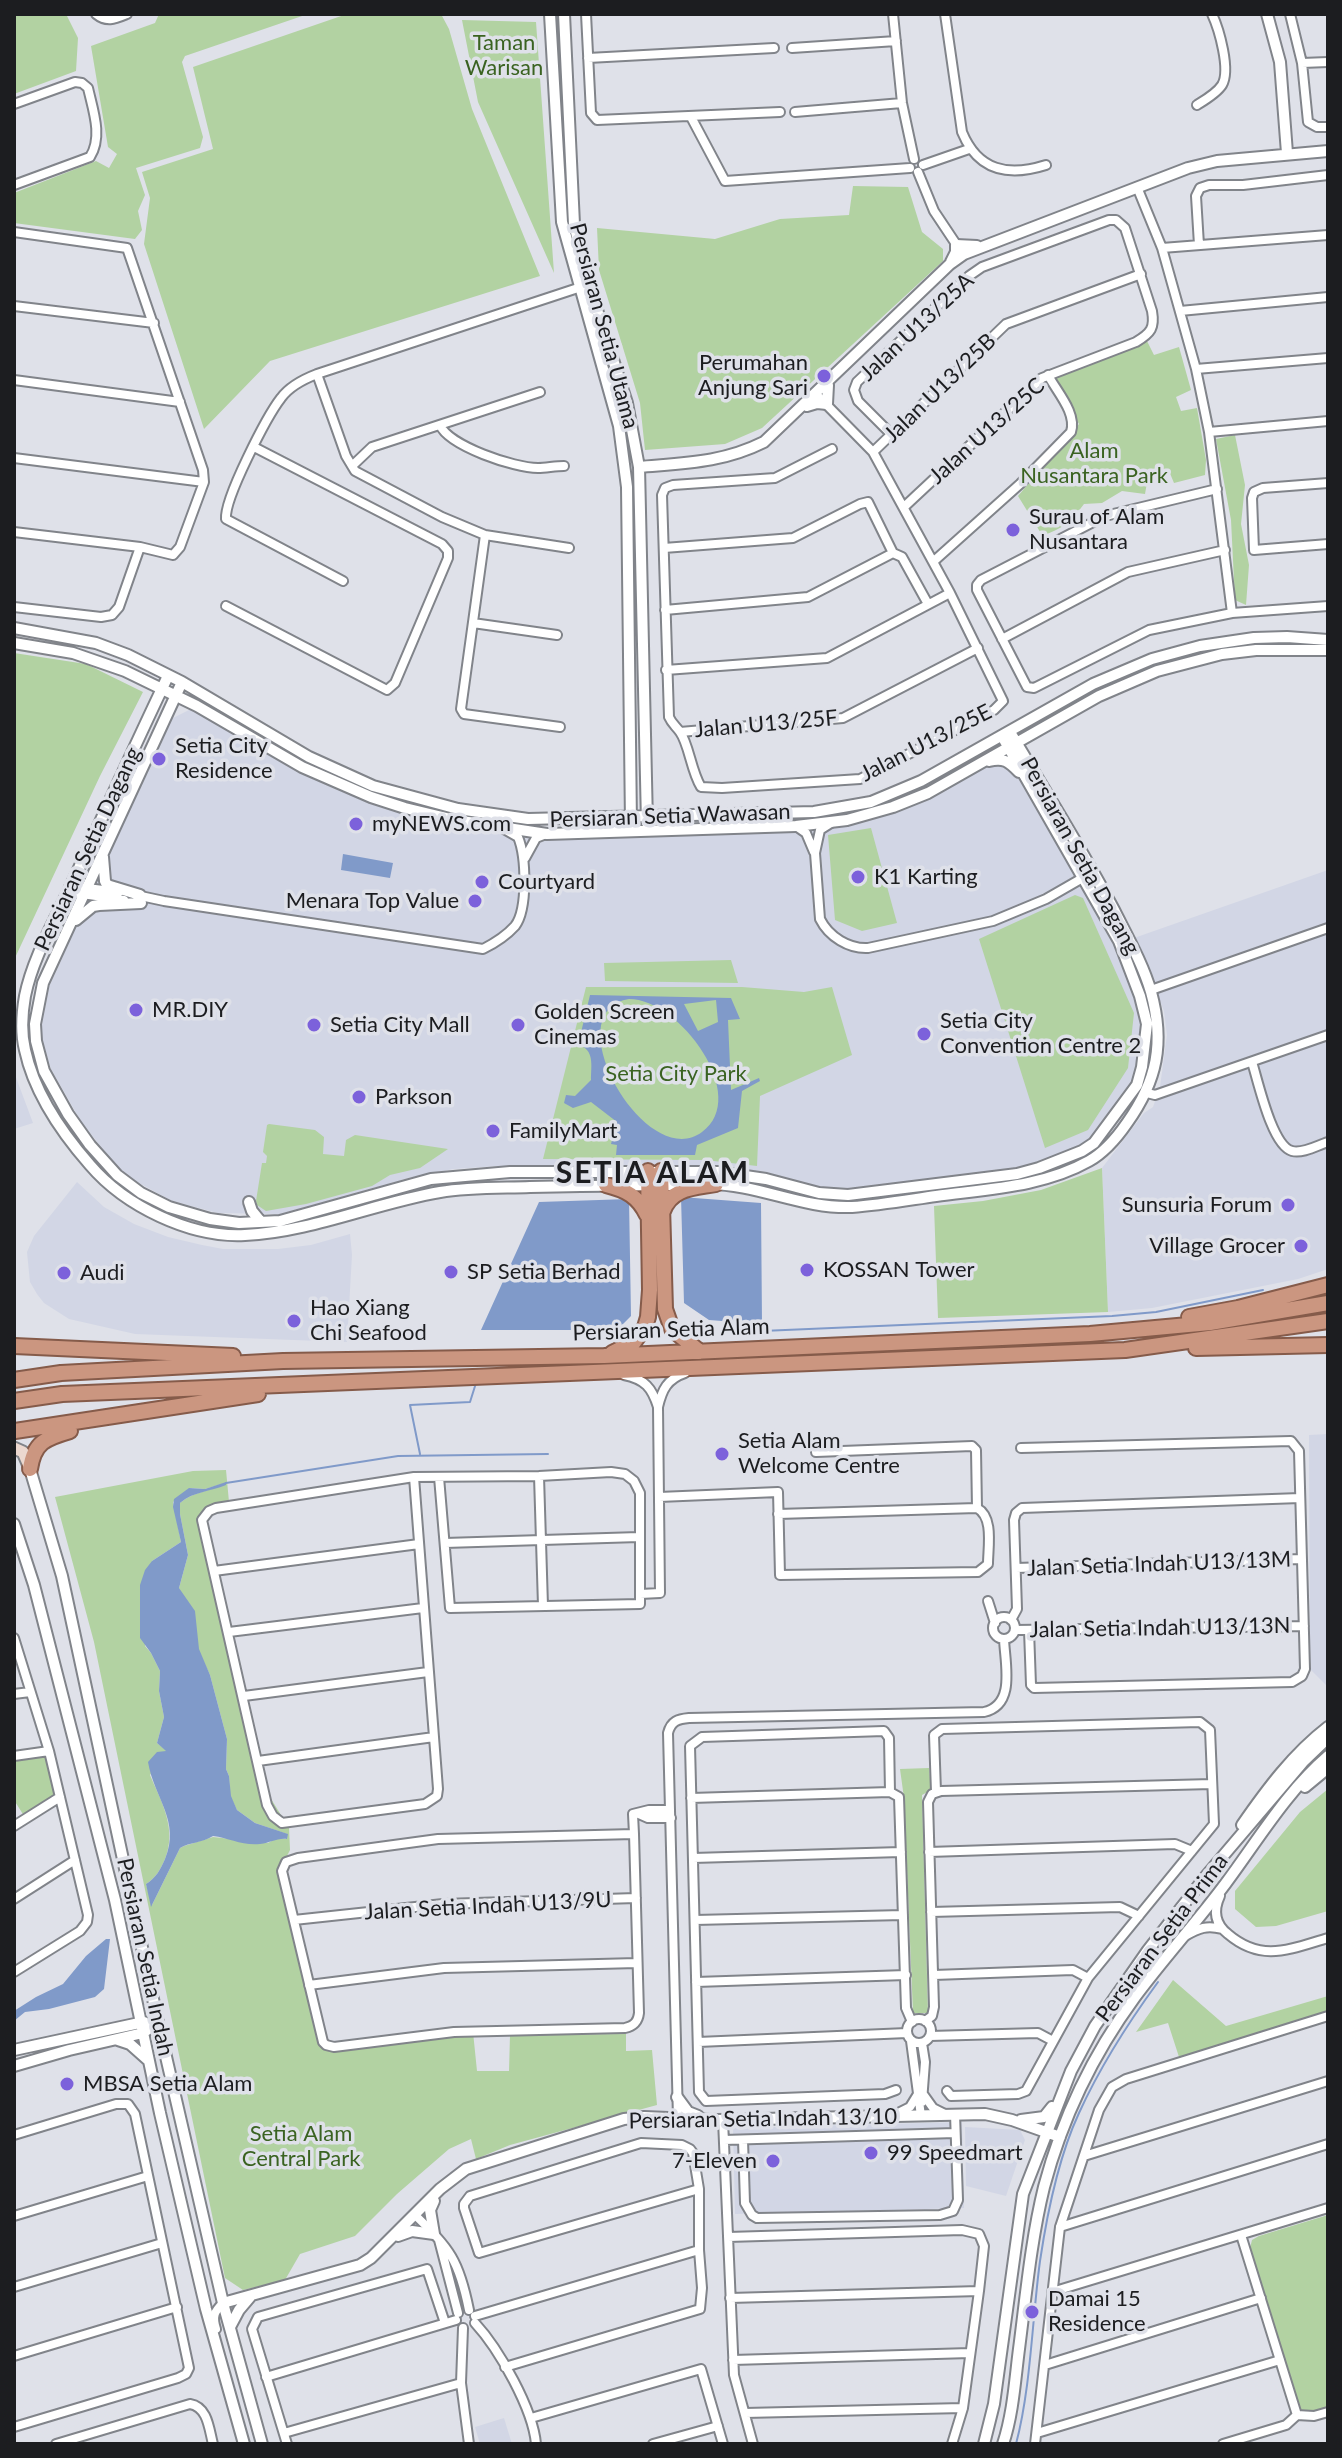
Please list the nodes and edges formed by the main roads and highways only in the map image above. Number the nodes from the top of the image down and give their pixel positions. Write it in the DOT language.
graph roads {
  1 [pos="655,1178"];
  2 [pos="716,1184"];
  3 [pos="606,1185"];
  4 [pos="656,1217"];
  5 [pos="1328,1285"];
  6 [pos="1328,1303"];
  7 [pos="1328,1321"];
  8 [pos="1090,1334"];
  9 [pos="14,1337"];
  10 [pos="1328,1345"];
  11 [pos="14,1346"];
  12 [pos="107,1349"];
  13 [pos="1125,1350"];
  14 [pos="700,1352"];
  15 [pos="283,1361"];
  16 [pos="604,1364"];
  17 [pos="14,1380"];
  18 [pos="345,1383"];
  19 [pos="14,1401"];
  20 [pos="84,1422"];
  21 [pos="14,1431"];
  22 [pos="14,1448"];
  23 [pos="30,1469"];
  1 -- 4 [label="highway"];
  2 -- 4 [label="highway"];
  3 -- 4 [label="highway"];
  4 -- 14 [label="highway"];
  4 -- 16 [label="highway"];
  5 -- 8 [label="highway"];
  6 -- 8 [label="highway, Persiaran Setia Alam"];
  7 -- 13 [label="highway, Persiaran Setia Alam"];
  8 -- 14 [label="highway, Persiaran Setia Alam"];
  9 -- 12 [label="highway"];
  10 -- 13 [label="highway"];
  11 -- 12 [label="highway"];
  12 -- 15 [label="highway"];
  13 -- 16 [label="highway, Persiaran Setia Alam"];
  14 -- 16 [label="highway, Persiaran Setia Alam"];
  15 -- 16 [label="highway, Persiaran Setia Alam"];
  15 -- 17 [label="highway, Persiaran Setia Alam"];
  16 -- 18 [label="highway, Persiaran Setia Alam"];
  18 -- 19 [label="highway, Persiaran Setia Alam"];
  18 -- 20 [label="highway"];
  20 -- 21 [label="highway"];
  20 -- 23 [label="highway"];
  22 -- 23 [label="main road"];
}
